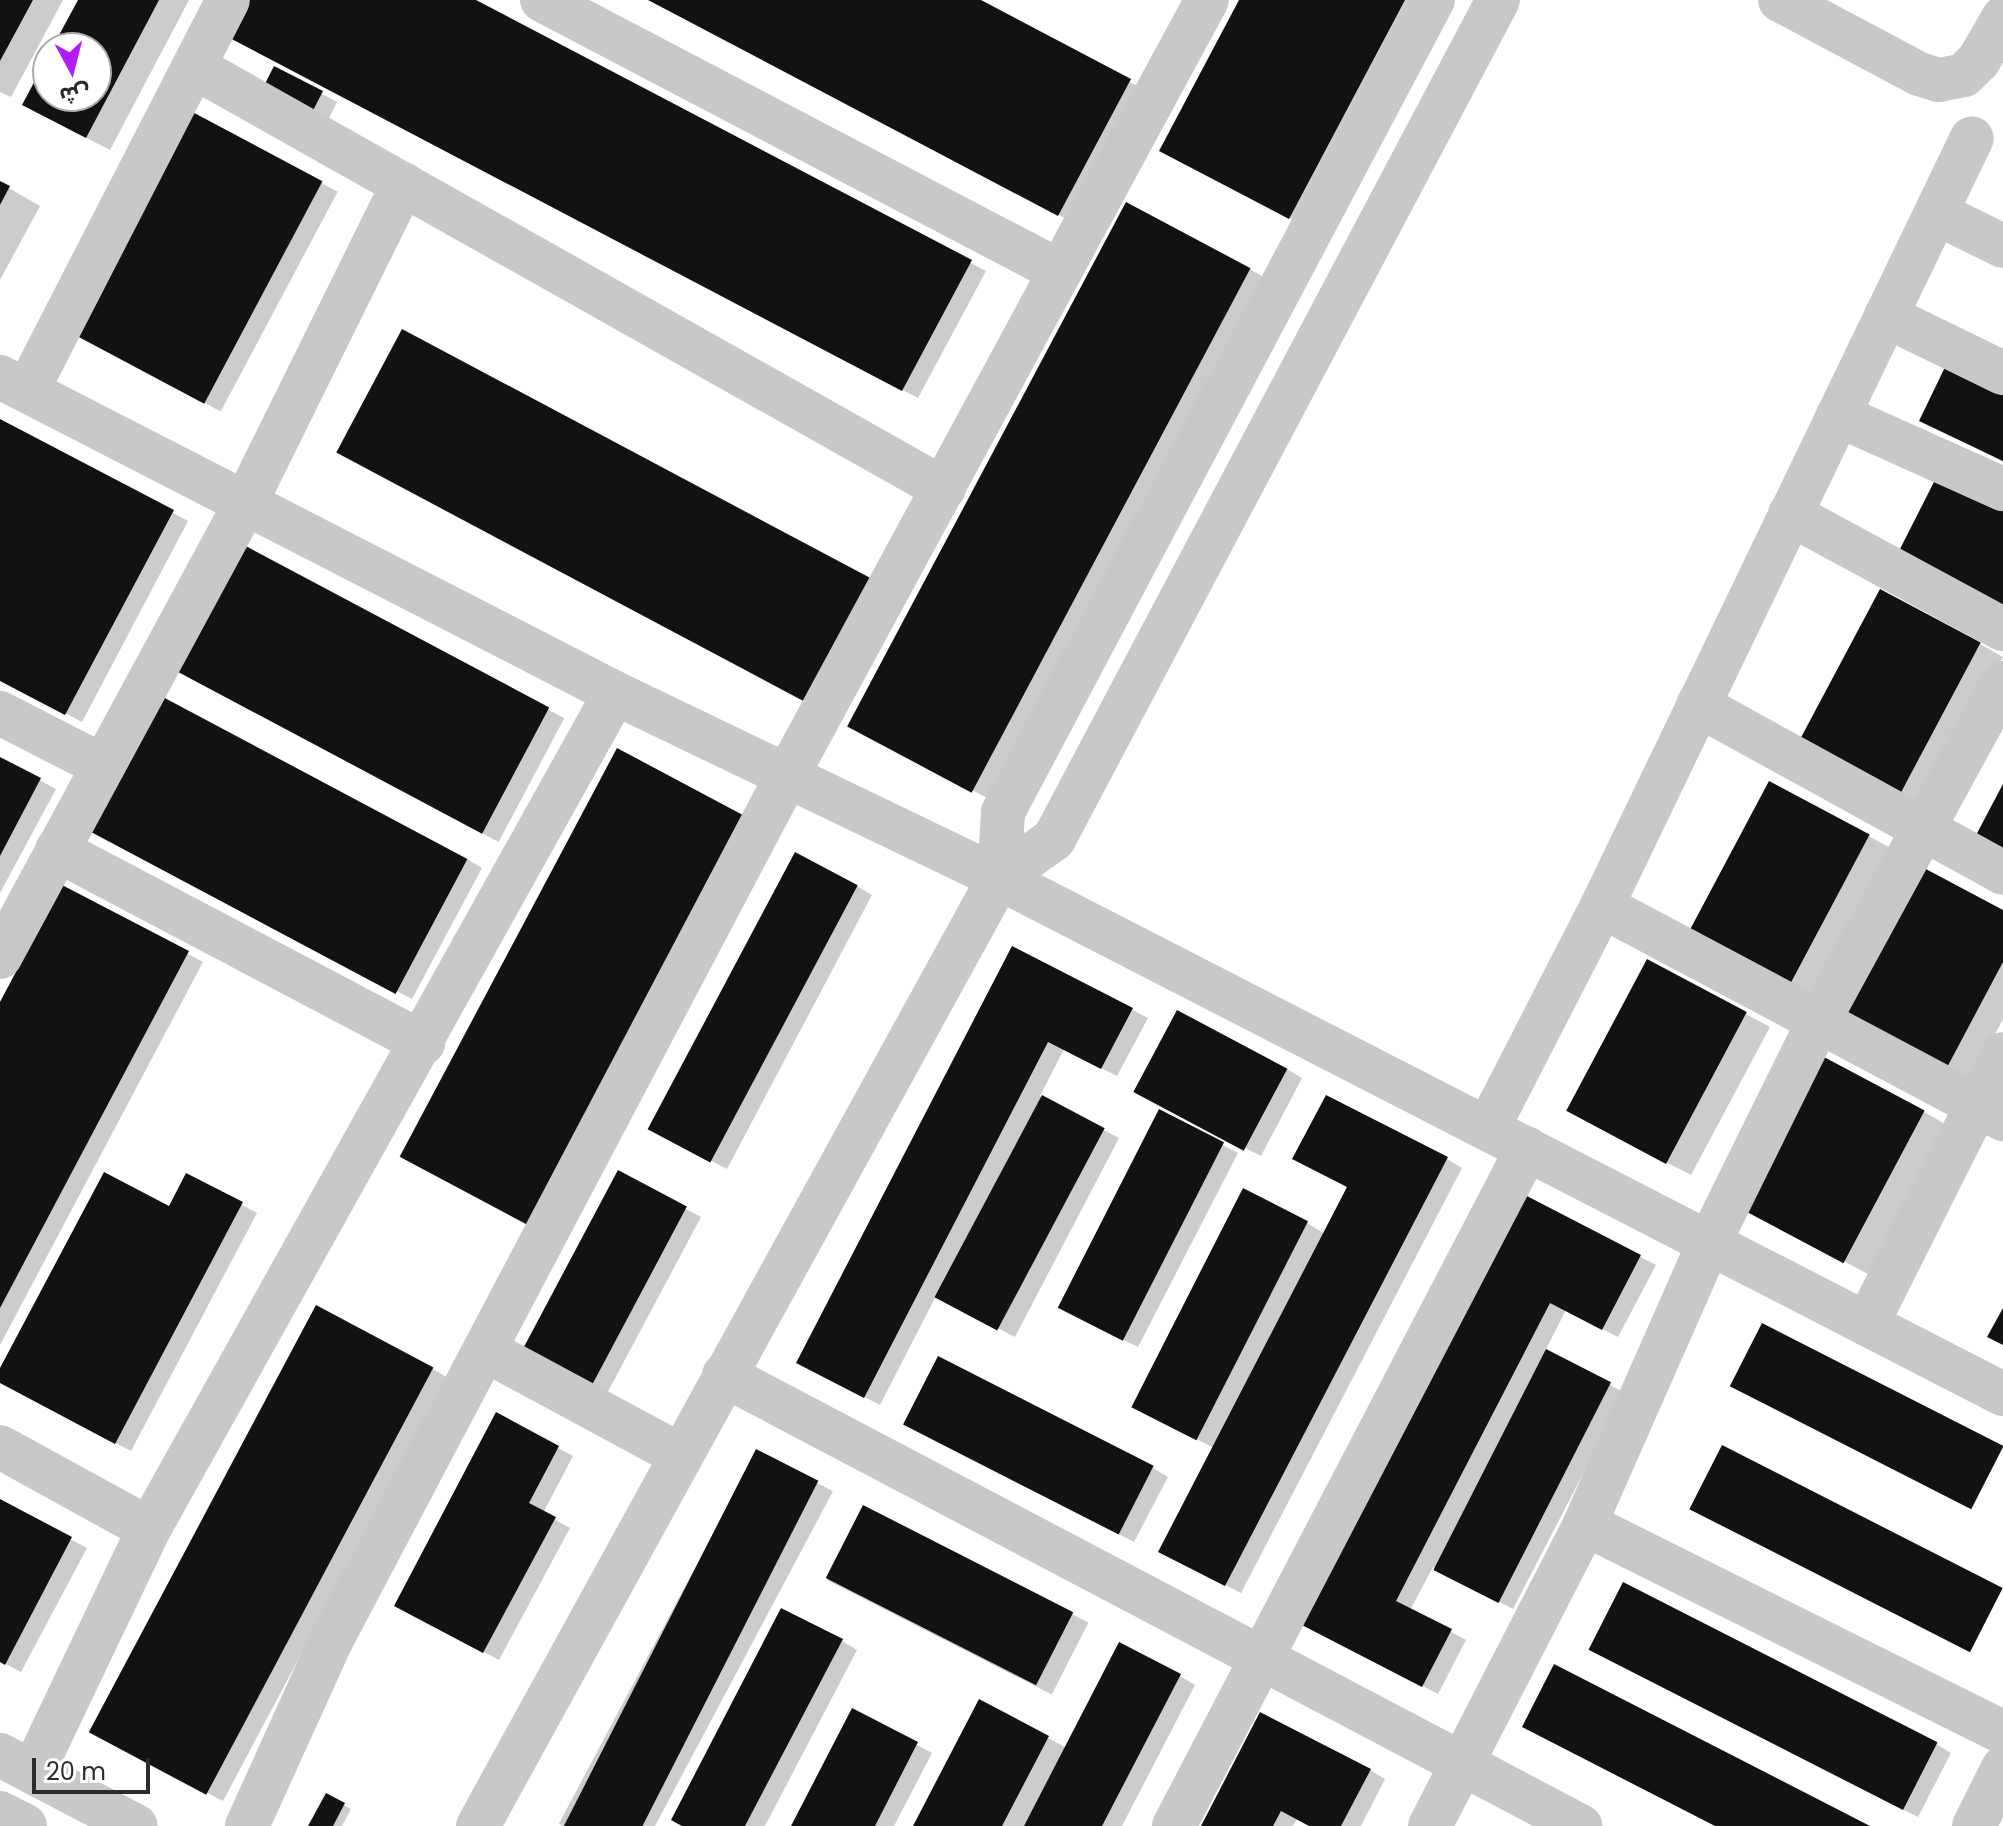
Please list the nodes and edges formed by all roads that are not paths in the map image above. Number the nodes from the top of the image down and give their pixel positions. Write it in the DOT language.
graph roads {
  1 [pos="228,0"];
  2 [pos="542,0"];
  3 [pos="1433,0"];
  4 [pos="1498,0"];
  5 [pos="1780,0"];
  6 [pos="1195,4"];
  7 [pos="2003,18"];
  8 [pos="196,68"];
  9 [pos="1972,138"];
  10 [pos="403,184"];
  11 [pos="1938,214"];
  12 [pos="2003,246"];
  13 [pos="1059,271"];
  14 [pos="1886,316"];
  15 [pos="2003,373"];
  16 [pos="14,383"];
  17 [pos="1838,415"];
  18 [pos="944,489"];
  19 [pos="2003,489"];
  20 [pos="245,504"];
  21 [pos="1790,514"];
  22 [pos="2003,629"];
  23 [pos="2003,683"];
  24 [pos="615,693"];
  25 [pos="1698,705"];
  26 [pos="0,713"];
  27 [pos="103,766"];
  28 [pos="787,776"];
  29 [pos="1921,828"];
  30 [pos="57,850"];
  31 [pos="2003,873"];
  32 [pos="999,878"];
  33 [pos="1602,906"];
  34 [pos="0,957"];
  35 [pos="1818,1022"];
  36 [pos="423,1043"];
  37 [pos="2003,1054"];
  38 [pos="1990,1112"];
  39 [pos="1488,1128"];
  40 [pos="1527,1149"];
  41 [pos="1709,1243"];
  42 [pos="1867,1324"];
  43 [pos="485,1350"];
  44 [pos="724,1375"];
  45 [pos="2003,1394"];
  46 [pos="0,1447"];
  47 [pos="680,1455"];
  48 [pos="1585,1524"];
  49 [pos="149,1529"];
  50 [pos="1260,1659"];
  51 [pos="2003,1732"];
  52 [pos="16,1763"];
  53 [pos="1461,1763"];
  54 [pos="2003,1768"];
  55 [pos="0,1813"];
  56 [pos="25,1826"];
  57 [pos="136,1826"];
  58 [pos="247,1826"];
  59 [pos="478,1826"];
  60 [pos="1174,1826"];
  61 [pos="1430,1826"];
  62 [pos="1580,1826"];
  63 [pos="1974,1826"];
  1 -- 8 [label="street"];
  2 -- 13 [label="street"];
  3 -- 32 [label="street"];
  4 -- 32 [label="street"];
  5 -- 7 [label="street"];
  6 -- 13 [label="street"];
  8 -- 10 [label="street"];
  8 -- 16 [label="street"];
  9 -- 11 [label="street"];
  10 -- 18 [label="street"];
  10 -- 20 [label="street"];
  11 -- 12 [label="street"];
  11 -- 14 [label="street"];
  13 -- 18 [label="street"];
  14 -- 15 [label="street"];
  14 -- 17 [label="street"];
  16 -- 20 [label="street"];
  17 -- 19 [label="street"];
  17 -- 21 [label="street"];
  18 -- 28 [label="street"];
  20 -- 24 [label="street"];
  20 -- 27 [label="street"];
  21 -- 22 [label="street"];
  21 -- 25 [label="street"];
  23 -- 29 [label="street"];
  24 -- 28 [label="street"];
  24 -- 36 [label="street"];
  25 -- 29 [label="street"];
  25 -- 33 [label="street"];
  26 -- 27 [label="street"];
  27 -- 30 [label="street"];
  28 -- 32 [label="street"];
  28 -- 43 [label="street"];
  29 -- 31 [label="street"];
  29 -- 35 [label="street"];
  30 -- 34 [label="street"];
  30 -- 36 [label="street"];
  32 -- 39 [label="street"];
  32 -- 44 [label="street"];
  33 -- 35 [label="street"];
  33 -- 39 [label="street"];
  35 -- 38 [label="street"];
  35 -- 41 [label="street"];
  36 -- 49 [label="street"];
  37 -- 38 [label="street"];
  38 -- 42 [label="street"];
  39 -- 40 [label="street"];
  40 -- 41 [label="street"];
  40 -- 50 [label="street"];
  41 -- 42 [label="street"];
  41 -- 48 [label="street"];
  42 -- 45 [label="street"];
  43 -- 47 [label="street"];
  43 -- 58 [label="street"];
  44 -- 47 [label="street"];
  44 -- 50 [label="street"];
  46 -- 49 [label="street"];
  47 -- 59 [label="street"];
  48 -- 51 [label="street"];
  48 -- 53 [label="street"];
  49 -- 52 [label="street"];
  50 -- 53 [label="street"];
  50 -- 60 [label="street"];
  52 -- 57 [label="street"];
  53 -- 61 [label="street"];
  53 -- 62 [label="street"];
  54 -- 63 [label="street"];
  55 -- 56 [label="street"];
}
